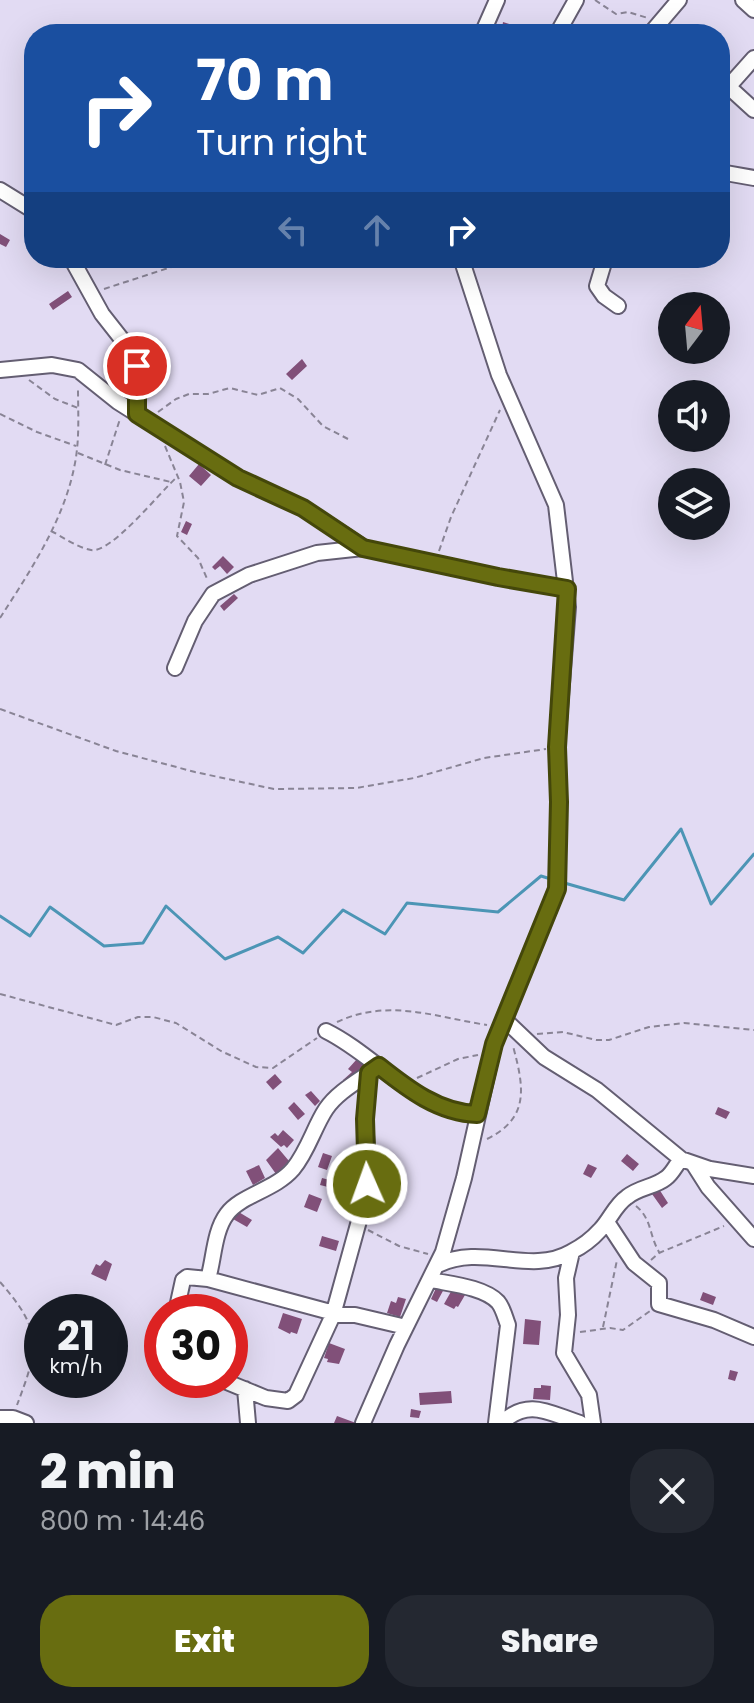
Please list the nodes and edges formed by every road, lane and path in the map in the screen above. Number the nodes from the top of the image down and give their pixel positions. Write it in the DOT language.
graph roads {
  1 [pos="497,0"];
  2 [pos="576,0"];
  3 [pos="595,0"];
  4 [pos="679,0"];
  5 [pos="743,0"];
  6 [pos="754,10"];
  7 [pos="667,17"];
  8 [pos="486,24"];
  9 [pos="563,24"];
  10 [pos="661,24"];
  11 [pos="754,58"];
  12 [pos="730,80"];
  13 [pos="730,91"];
  14 [pos="754,110"];
  15 [pos="730,174"];
  16 [pos="754,178"];
  17 [pos="0,190"];
  18 [pos="24,205"];
  19 [pos="77,268"];
  20 [pos="166,268"];
  21 [pos="464,268"];
  22 [pos="602,268"];
  23 [pos="92,294"];
  24 [pos="618,306"];
  25 [pos="8,370"];
  26 [pos="78,370"];
  27 [pos="508,395"];
  28 [pos="78,408"];
  29 [pos="0,414"];
  30 [pos="142,417"];
  31 [pos="348,439"];
  32 [pos="78,447"];
  33 [pos="77,452"];
  34 [pos="105,465"];
  35 [pos="178,476"];
  36 [pos="171,482"];
  37 [pos="51,531"];
  38 [pos="363,548"];
  39 [pos="435,563"];
  40 [pos="567,589"];
  41 [pos="213,594"];
  42 [pos="0,618"];
  43 [pos="175,668"];
  44 [pos="0,709"];
  45 [pos="557,747"];
  46 [pos="0,994"];
  47 [pos="502,1023"];
  48 [pos="754,1030"];
  49 [pos="326,1031"];
  50 [pos="519,1035"];
  51 [pos="491,1053"];
  52 [pos="374,1069"];
  53 [pos="404,1085"];
  54 [pos="477,1114"];
  55 [pos="471,1148"];
  56 [pos="687,1162"];
  57 [pos="754,1176"];
  58 [pos="625,1198"];
  59 [pos="737,1220"];
  60 [pos="607,1222"];
  61 [pos="358,1225"];
  62 [pos="754,1239"];
  63 [pos="620,1243"];
  64 [pos="572,1252"];
  65 [pos="659,1253"];
  66 [pos="440,1260"];
  67 [pos="642,1270"];
  68 [pos="208,1279"];
  69 [pos="431,1280"];
  70 [pos="0,1282"];
  71 [pos="180,1294"];
  72 [pos="662,1306"];
  73 [pos="334,1314"];
  74 [pos="406,1327"];
  75 [pos="602,1328"];
  76 [pos="566,1333"];
  77 [pos="754,1337"];
  78 [pos="248,1390"];
  79 [pos="246,1398"];
  80 [pos="13,1419"];
  81 [pos="248,1423"];
  82 [pos="363,1423"];
  83 [pos="496,1423"];
  84 [pos="502,1423"];
  85 [pos="580,1423"];
  86 [pos="593,1423"];
  1 -- 8 [label="street"];
  2 -- 9 [label="street"];
  3 -- 7 [label="path"];
  4 -- 7 [label="street"];
  5 -- 6 [label="street"];
  7 -- 10 [label="street"];
  11 -- 12 [label="street"];
  13 -- 14 [label="street"];
  15 -- 16 [label="street"];
  17 -- 18 [label="street"];
  19 -- 23 [label="street"];
  20 -- 23 [label="path"];
  21 -- 27 [label="street"];
  22 -- 24 [label="street"];
  23 -- 30 [label="street"];
  25 -- 26 [label="street"];
  25 -- 28 [label="path"];
  26 -- 28 [label="path"];
  26 -- 30 [label="street"];
  27 -- 39 [label="path"];
  27 -- 40 [label="street"];
  28 -- 32 [label="path"];
  29 -- 32 [label="path"];
  30 -- 31 [label="path"];
  30 -- 34 [label="path"];
  30 -- 35 [label="path"];
  30 -- 38 [label="street"];
  32 -- 33 [label="path"];
  33 -- 34 [label="path"];
  33 -- 37 [label="path"];
  34 -- 36 [label="path"];
  35 -- 36 [label="path"];
  35 -- 41 [label="path"];
  36 -- 37 [label="path"];
  37 -- 42 [label="path"];
  38 -- 39 [label="street"];
  38 -- 41 [label="street"];
  39 -- 40 [label="street"];
  40 -- 45 [label="street"];
  41 -- 43 [label="street"];
  44 -- 45 [label="path"];
  45 -- 47 [label="street"];
  46 -- 49 [label="path"];
  47 -- 49 [label="path"];
  47 -- 50 [label="street"];
  47 -- 51 [label="street"];
  48 -- 50 [label="path"];
  49 -- 52 [label="street"];
  50 -- 55 [label="path"];
  50 -- 56 [label="street"];
  51 -- 53 [label="path"];
  51 -- 54 [label="street"];
  52 -- 53 [label="street"];
  52 -- 61 [label="street"];
  52 -- 68 [label="street"];
  53 -- 54 [label="street"];
  54 -- 55 [label="street"];
  55 -- 66 [label="street"];
  56 -- 57 [label="street"];
  56 -- 58 [label="street"];
  56 -- 59 [label="street"];
  58 -- 60 [label="street"];
  58 -- 65 [label="path"];
  59 -- 62 [label="street"];
  59 -- 65 [label="path"];
  60 -- 63 [label="street"];
  60 -- 64 [label="street"];
  61 -- 66 [label="path"];
  61 -- 73 [label="street"];
  63 -- 67 [label="street"];
  63 -- 75 [label="path"];
  64 -- 66 [label="street"];
  64 -- 76 [label="street"];
  65 -- 67 [label="path"];
  66 -- 69 [label="street"];
  67 -- 72 [label="street"];
  68 -- 71 [label="street"];
  68 -- 73 [label="street"];
  69 -- 74 [label="street"];
  69 -- 83 [label="street"];
  70 -- 80 [label="path"];
  72 -- 75 [label="path"];
  72 -- 77 [label="street"];
  73 -- 74 [label="street"];
  73 -- 78 [label="street"];
  74 -- 82 [label="street"];
  75 -- 76 [label="path"];
  76 -- 86 [label="street"];
  79 -- 81 [label="street"];
  84 -- 85 [label="street"];
}
